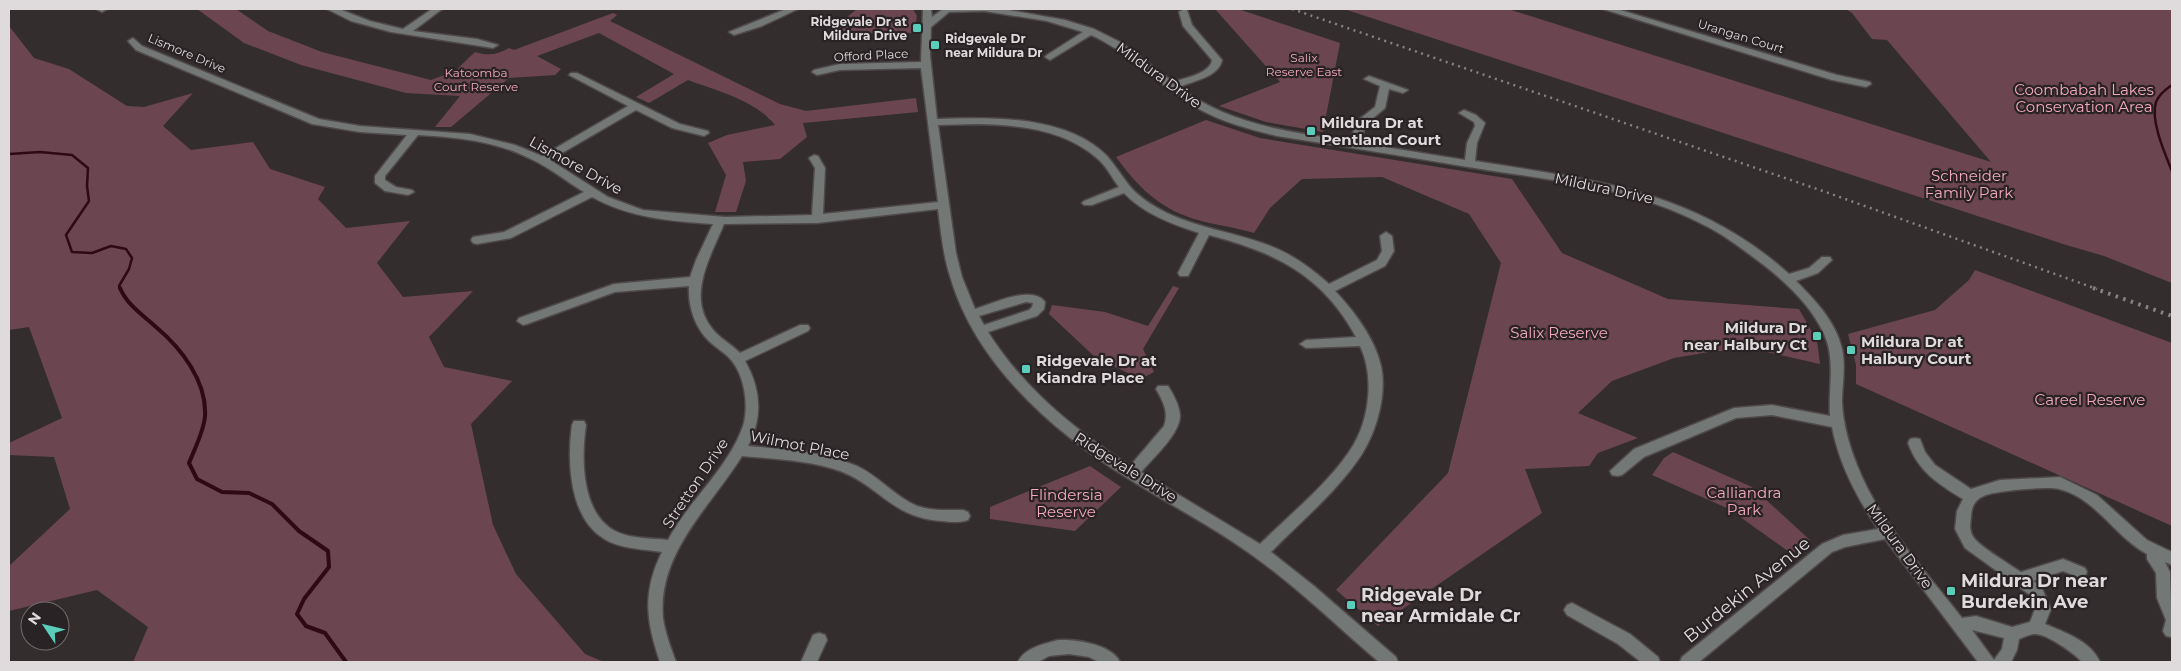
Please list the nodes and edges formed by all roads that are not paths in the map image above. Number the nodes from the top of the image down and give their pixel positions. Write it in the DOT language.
graph roads {
  1 [pos="332,9"];
  2 [pos="438,9"];
  3 [pos="793,9"];
  4 [pos="928,9"];
  5 [pos="984,9"];
  6 [pos="1054,9"];
  7 [pos="1608,9"];
  8 [pos="950,10"];
  9 [pos="1184,12"];
  10 [pos="1044,18"];
  11 [pos="928,25"];
  12 [pos="1091,31"];
  13 [pos="406,32"];
  14 [pos="734,32"];
  15 [pos="132,41"];
  16 [pos="493,44"];
  17 [pos="1050,57"];
  18 [pos="926,65"];
  19 [pos="817,72"];
  20 [pos="574,75"];
  21 [pos="1369,79"];
  22 [pos="1385,84"];
  23 [pos="1866,84"];
  24 [pos="1172,86"];
  25 [pos="1403,90"];
  26 [pos="259,99"];
  27 [pos="247,105"];
  28 [pos="636,106"];
  29 [pos="1464,113"];
  30 [pos="933,122"];
  31 [pos="414,133"];
  32 [pos="704,133"];
  33 [pos="1354,145"];
  34 [pos="814,158"];
  35 [pos="542,160"];
  36 [pos="1470,164"];
  37 [pos="1125,189"];
  38 [pos="408,192"];
  39 [pos="590,193"];
  40 [pos="1088,202"];
  41 [pos="944,205"];
  42 [pos="817,219"];
  43 [pos="720,221"];
  44 [pos="1206,230"];
  45 [pos="1386,236"];
  46 [pos="477,240"];
  47 [pos="1826,260"];
  48 [pos="1184,274"];
  49 [pos="1787,279"];
  50 [pos="695,281"];
  51 [pos="1329,289"];
  52 [pos="972,314"];
  53 [pos="523,321"];
  54 [pos="804,328"];
  55 [pos="981,330"];
  56 [pos="1364,341"];
  57 [pos="1306,344"];
  58 [pos="738,359"];
  59 [pos="1163,389"];
  60 [pos="1838,423"];
  61 [pos="579,425"];
  62 [pos="1915,443"];
  63 [pos="738,450"];
  64 [pos="1617,471"];
  65 [pos="1131,474"];
  66 [pos="1972,496"];
  67 [pos="963,516"];
  68 [pos="1888,533"];
  69 [pos="672,547"];
  70 [pos="1261,553"];
  71 [pos="2169,567"];
  72 [pos="2080,572"];
  73 [pos="2020,578"];
  74 [pos="1572,610"];
  75 [pos="2172,624"];
  76 [pos="1959,625"];
  77 [pos="2036,627"];
  78 [pos="1349,628"];
  79 [pos="2012,634"];
  80 [pos="819,640"];
  81 [pos="668,662"];
  82 [pos="809,662"];
  83 [pos="1026,662"];
  84 [pos="1112,662"];
  85 [pos="1378,662"];
  86 [pos="1390,662"];
  87 [pos="1652,662"];
  88 [pos="1688,662"];
  89 [pos="1987,662"];
  90 [pos="2002,662"];
  91 [pos="2092,662"];
  1 -- 13 [label="street"];
  2 -- 13 [label="street"];
  3 -- 14 [label="street"];
  4 -- 8 [label="street, Mildura Drive"];
  4 -- 11 [label="street, Ridgevale Drive"];
  5 -- 8 [label="street, Mildura Drive"];
  5 -- 10 [label="street, Mildura Drive"];
  6 -- 10 [label="street"];
  7 -- 23 [label="street, Urangan Court"];
  8 -- 11 [label="street"];
  9 -- 24 [label="street"];
  10 -- 12 [label="street, Mildura Drive"];
  11 -- 18 [label="street, Ridgevale Drive"];
  12 -- 17 [label="street"];
  12 -- 24 [label="street, Mildura Drive"];
  13 -- 16 [label="street"];
  15 -- 26 [label="street, Lismore Drive"];
  18 -- 19 [label="street, Offord Place"];
  18 -- 30 [label="street, Ridgevale Drive"];
  20 -- 28 [label="street"];
  21 -- 22 [label="street"];
  22 -- 25 [label="street"];
  22 -- 33 [label="street"];
  24 -- 33 [label="street, Mildura Drive"];
  26 -- 27 [label="street"];
  26 -- 31 [label="street, Lismore Drive"];
  28 -- 32 [label="street"];
  28 -- 35 [label="street"];
  29 -- 36 [label="street"];
  30 -- 37 [label="street"];
  30 -- 41 [label="street, Ridgevale Drive"];
  31 -- 35 [label="street, Lismore Drive"];
  31 -- 38 [label="street"];
  33 -- 36 [label="street, Mildura Drive"];
  34 -- 42 [label="street"];
  35 -- 39 [label="street, Lismore Drive"];
  36 -- 49 [label="street, Mildura Drive"];
  37 -- 40 [label="street"];
  37 -- 44 [label="street"];
  39 -- 43 [label="street, Lismore Drive"];
  39 -- 46 [label="street"];
  41 -- 42 [label="street, Lismore Drive"];
  41 -- 52 [label="street, Ridgevale Drive"];
  42 -- 43 [label="street, Lismore Drive"];
  43 -- 50 [label="street, Stretton Drive"];
  44 -- 48 [label="street"];
  44 -- 51 [label="street"];
  45 -- 51 [label="street"];
  47 -- 49 [label="street"];
  49 -- 60 [label="street, Mildura Drive"];
  50 -- 53 [label="street"];
  50 -- 58 [label="street, Stretton Drive"];
  51 -- 56 [label="street"];
  52 -- 55 [label="street, Ridgevale Drive"];
  52 -- 55 [label="street"];
  54 -- 58 [label="street"];
  55 -- 65 [label="street, Ridgevale Drive"];
  56 -- 57 [label="street"];
  56 -- 70 [label="street"];
  58 -- 63 [label="street, Stretton Drive"];
  59 -- 65 [label="street"];
  60 -- 64 [label="street"];
  60 -- 68 [label="street, Mildura Drive"];
  61 -- 69 [label="street"];
  62 -- 66 [label="street"];
  63 -- 67 [label="street, Wilmot Place"];
  63 -- 69 [label="street, Stretton Drive"];
  65 -- 70 [label="street, Ridgevale Drive"];
  66 -- 71 [label="street"];
  66 -- 73 [label="street"];
  68 -- 76 [label="street, Mildura Drive"];
  68 -- 88 [label="street, Burdekin Avenue"];
  69 -- 81 [label="street, Stretton Drive"];
  70 -- 78 [label="street, Ridgevale Drive"];
  71 -- 75 [label="street"];
  72 -- 73 [label="street"];
  73 -- 77 [label="street"];
  74 -- 87 [label="street"];
  76 -- 79 [label="street"];
  76 -- 89 [label="street, Mildura Drive"];
  77 -- 79 [label="street"];
  77 -- 91 [label="street"];
  78 -- 85 [label="street, Ridgevale Drive"];
  78 -- 86 [label="street, Ridgevale Drive"];
  79 -- 90 [label="street"];
  80 -- 82 [label="street"];
  83 -- 84 [label="street"];
}
